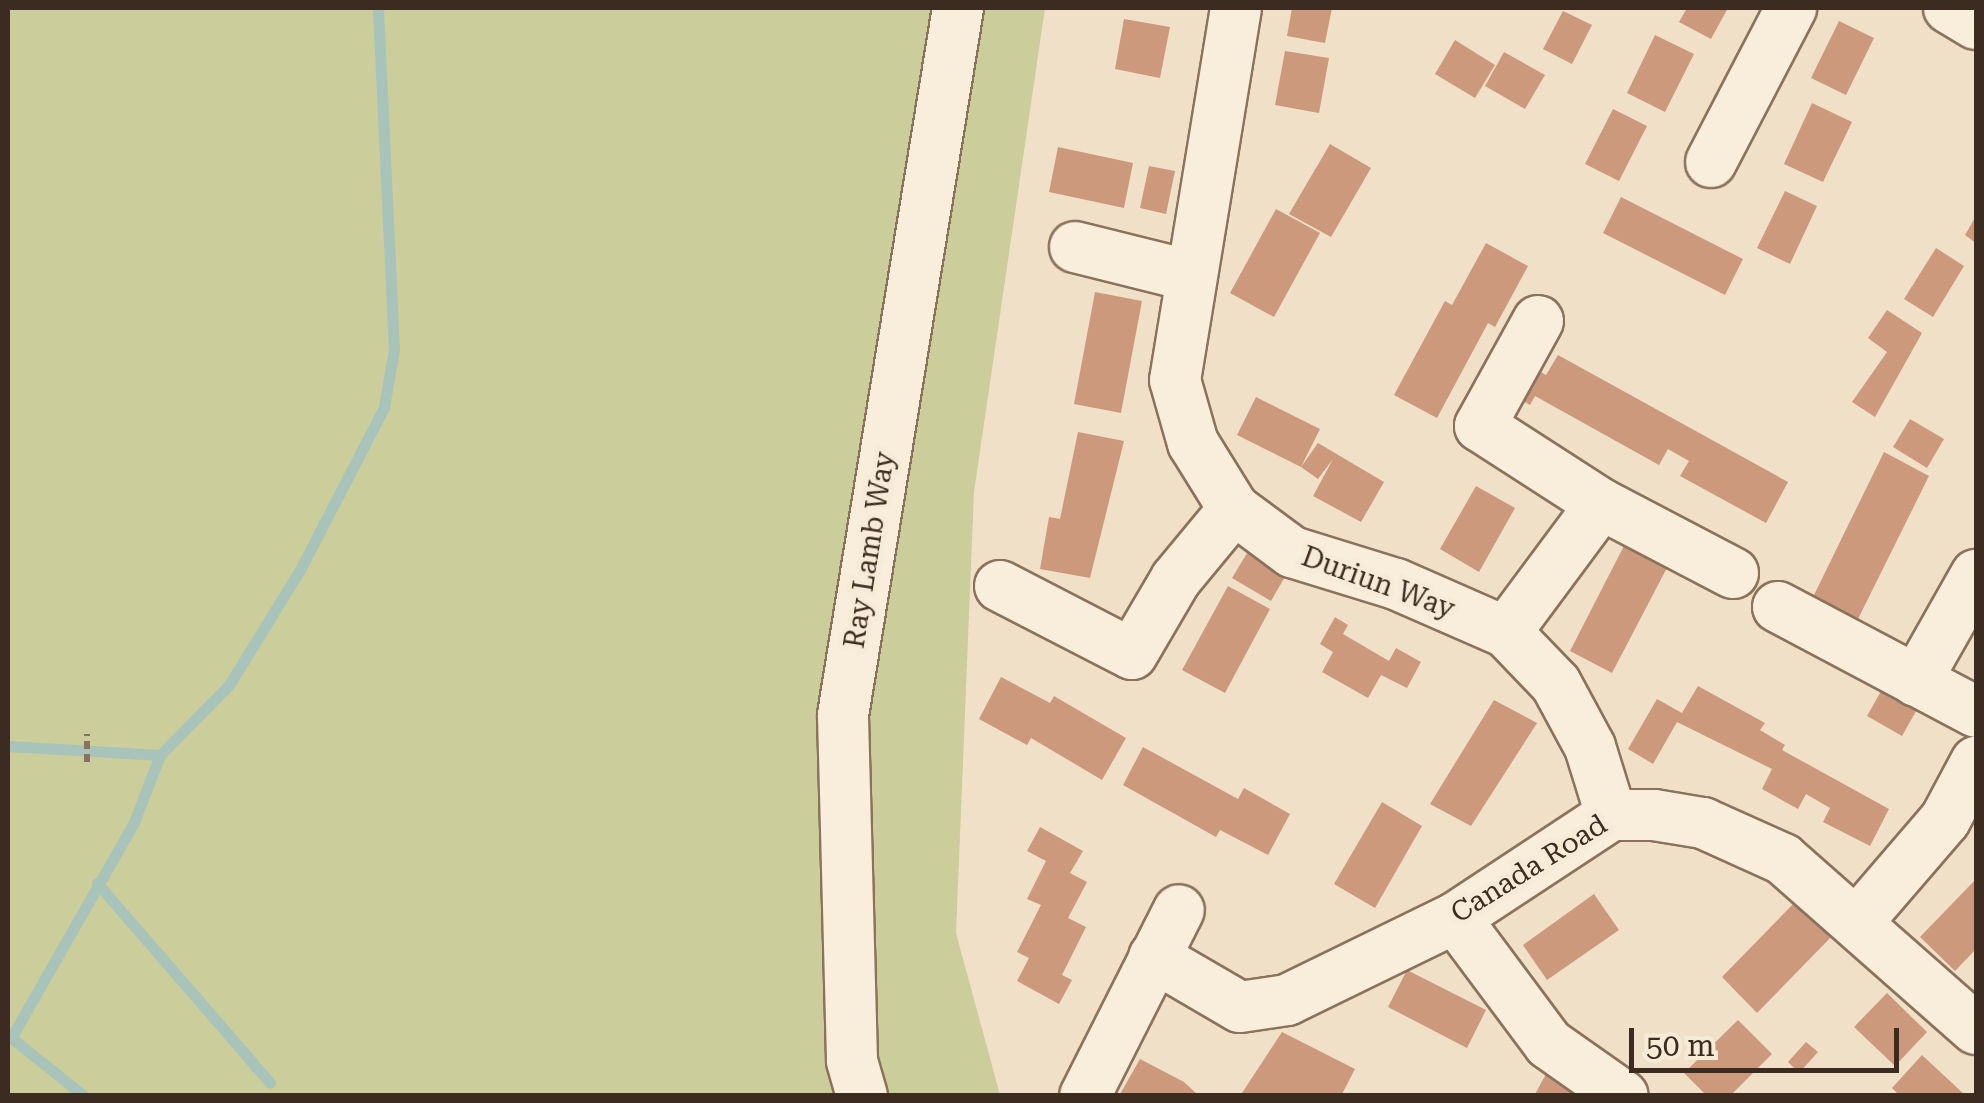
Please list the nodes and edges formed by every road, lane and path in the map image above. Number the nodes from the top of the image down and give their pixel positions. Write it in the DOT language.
graph roads {
  1 [pos="958,8"];
  2 [pos="1236,8"];
  3 [pos="1791,8"];
  4 [pos="1949,8"];
  5 [pos="1976,24"];
  6 [pos="1711,162"];
  7 [pos="1075,248"];
  8 [pos="1187,276"];
  9 [pos="1538,321"];
  10 [pos="1601,504"];
  11 [pos="1234,509"];
  12 [pos="1733,573"];
  13 [pos="1976,575"];
  14 [pos="1000,586"];
  15 [pos="1778,607"];
  16 [pos="1506,632"];
  17 [pos="1916,682"];
  18 [pos="1976,712"];
  19 [pos="88,734"];
  20 [pos="87,762"];
  21 [pos="1976,762"];
  22 [pos="1612,814"];
  23 [pos="1178,910"];
  24 [pos="1455,918"];
  25 [pos="1858,921"];
  26 [pos="1154,957"];
  27 [pos="1976,1029"];
  28 [pos="862,1096"];
  29 [pos="1085,1096"];
  30 [pos="1623,1096"];
  1 -- 28 [label="street, Ray Lamb Way"];
  2 -- 8 [label="street, Duriun Way"];
  3 -- 6 [label="street"];
  4 -- 5 [label="street"];
  7 -- 8 [label="street"];
  8 -- 11 [label="street, Duriun Way"];
  9 -- 10 [label="street"];
  10 -- 12 [label="street"];
  10 -- 16 [label="street"];
  11 -- 14 [label="street"];
  11 -- 16 [label="street, Duriun Way"];
  13 -- 17 [label="street"];
  15 -- 17 [label="street"];
  16 -- 22 [label="street, Duriun Way"];
  17 -- 18 [label="street"];
  19 -- 20 [label="path"];
  21 -- 25 [label="street"];
  22 -- 24 [label="street, Canada Road"];
  22 -- 25 [label="street, Canada Road"];
  23 -- 26 [label="street"];
  24 -- 26 [label="street, Canada Road"];
  24 -- 30 [label="street"];
  25 -- 27 [label="street, Canada Road"];
  26 -- 29 [label="street"];
}
